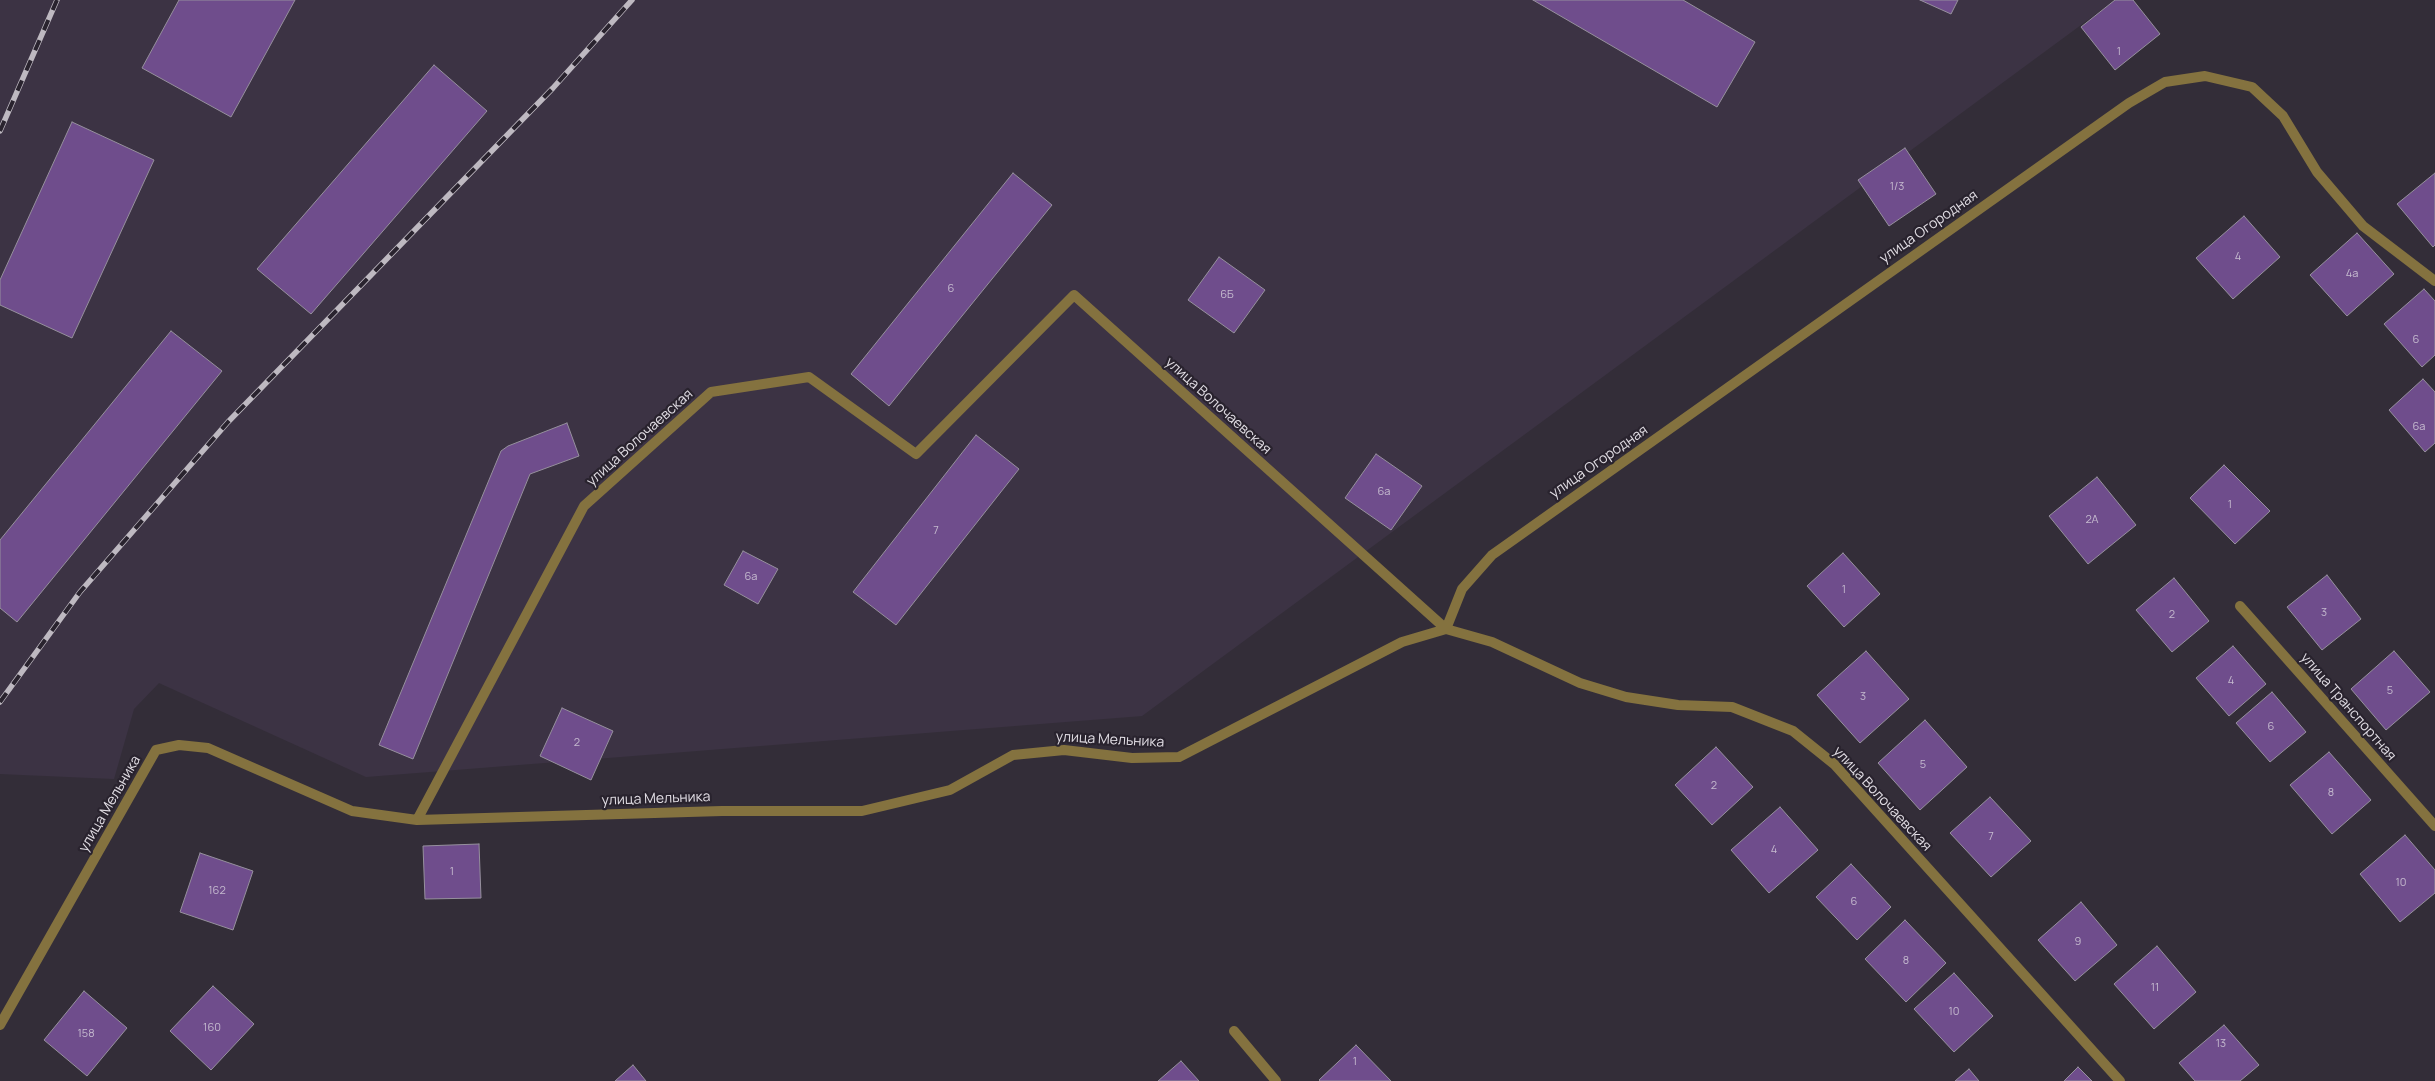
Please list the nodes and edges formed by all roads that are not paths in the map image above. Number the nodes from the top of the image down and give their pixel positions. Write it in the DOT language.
graph roads {
  1 [pos="2435,281"];
  2 [pos="2240,606"];
  3 [pos="1446,629"];
  4 [pos="416,820"];
  5 [pos="2435,826"];
  6 [pos="0,1025"];
  7 [pos="1234,1031"];
  8 [pos="1276,1081"];
  9 [pos="2120,1081"];
  1 -- 3 [label="street, улица Огородная"];
  2 -- 5 [label="street, улица Транспортная"];
  3 -- 4 [label="street, улица Мельника"];
  3 -- 4 [label="street, улица Волочаевская"];
  3 -- 9 [label="street, улица Волочаевская"];
  4 -- 6 [label="street, улица Мельника"];
  7 -- 8 [label="street"];
}
